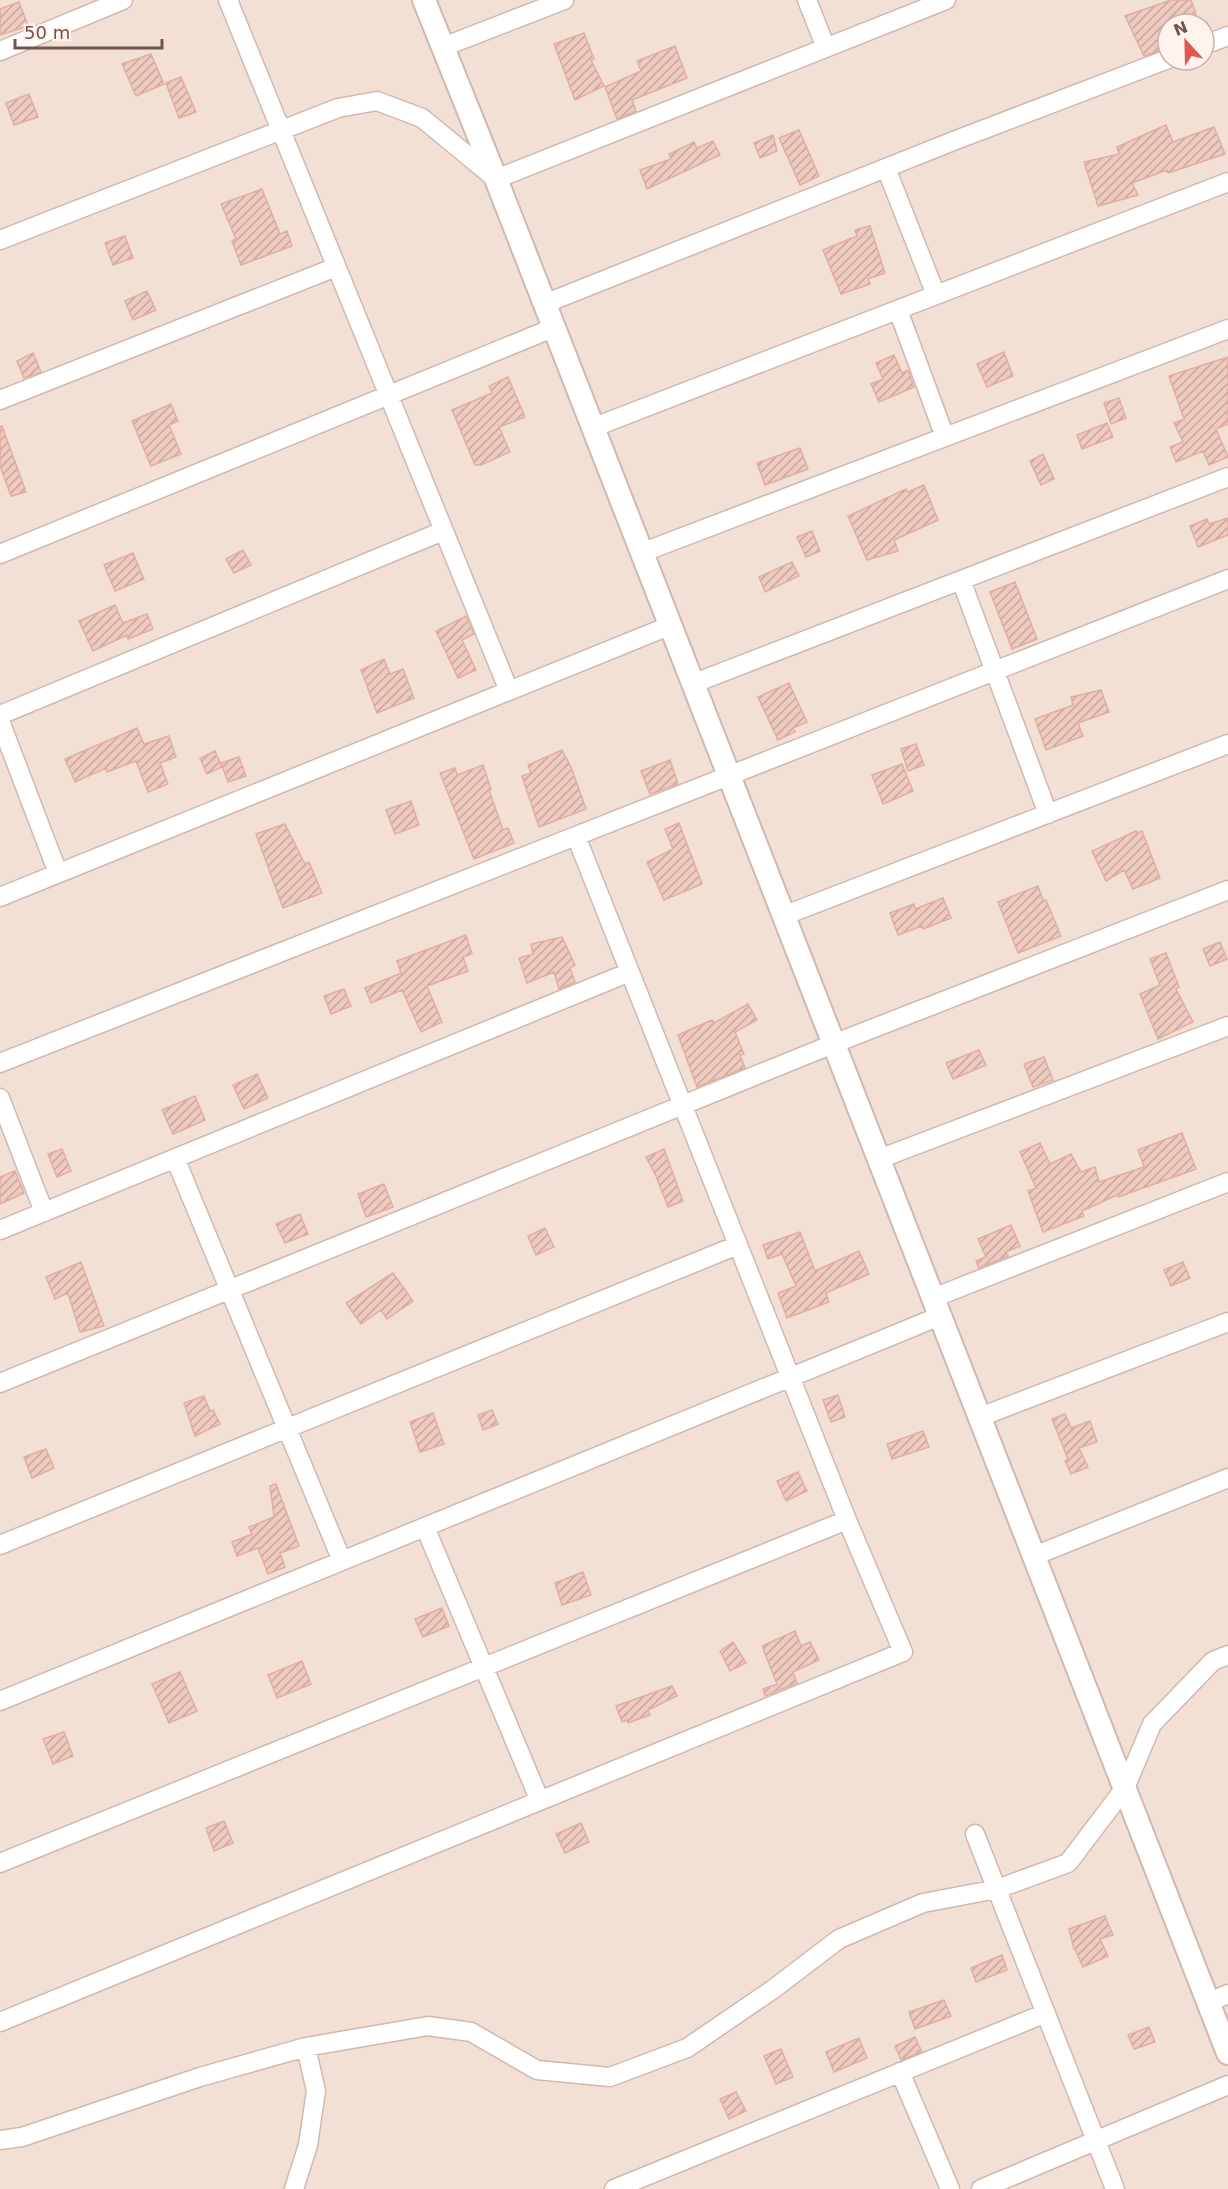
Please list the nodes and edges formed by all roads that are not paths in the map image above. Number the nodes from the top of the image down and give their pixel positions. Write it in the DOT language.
graph roads {
  1 [pos="123,0"];
  2 [pos="228,0"];
  3 [pos="424,0"];
  4 [pos="564,0"];
  5 [pos="807,0"];
  6 [pos="946,0"];
  7 [pos="443,47"];
  8 [pos="826,48"];
  9 [pos="0,51"];
  10 [pos="1156,64"];
  11 [pos="281,130"];
  12 [pos="886,168"];
  13 [pos="496,179"];
  14 [pos="1228,182"];
  15 [pos="0,240"];
  16 [pos="336,267"];
  17 [pos="936,295"];
  18 [pos="544,304"];
  19 [pos="898,310"];
  20 [pos="553,328"];
  21 [pos="1228,329"];
  22 [pos="389,396"];
  23 [pos="0,400"];
  24 [pos="592,428"];
  25 [pos="945,437"];
  26 [pos="1228,477"];
  27 [pos="443,531"];
  28 [pos="641,553"];
  29 [pos="0,554"];
  30 [pos="1228,579"];
  31 [pos="961,580"];
  32 [pos="669,626"];
  33 [pos="995,671"];
  34 [pos="692,684"];
  35 [pos="509,692"];
  36 [pos="0,715"];
  37 [pos="0,721"];
  38 [pos="1228,744"];
  39 [pos="728,776"];
  40 [pos="1048,814"];
  41 [pos="576,836"];
  42 [pos="58,873"];
  43 [pos="1228,890"];
  44 [pos="0,897"];
  45 [pos="783,916"];
  46 [pos="630,972"];
  47 [pos="1228,1026"];
  48 [pos="833,1044"];
  49 [pos="0,1063"];
  50 [pos="0,1098"];
  51 [pos="683,1105"];
  52 [pos="175,1158"];
  53 [pos="879,1160"];
  54 [pos="1228,1182"];
  55 [pos="44,1212"];
  56 [pos="0,1230"];
  57 [pos="738,1245"];
  58 [pos="230,1290"];
  59 [pos="937,1307"];
  60 [pos="1228,1322"];
  61 [pos="790,1376"];
  62 [pos="0,1383"];
  63 [pos="980,1417"];
  64 [pos="287,1428"];
  65 [pos="1228,1478"];
  66 [pos="847,1520"];
  67 [pos="425,1527"];
  68 [pos="0,1545"];
  69 [pos="1034,1556"];
  70 [pos="342,1561"];
  71 [pos="1228,1655"];
  72 [pos="484,1667"];
  73 [pos="0,1701"];
  74 [pos="1125,1788"];
  75 [pos="540,1800"];
  76 [pos="975,1834"];
  77 [pos="0,1863"];
  78 [pos="997,1889"];
  79 [pos="1218,1998"];
  80 [pos="1046,2013"];
  81 [pos="0,2022"];
  82 [pos="306,2047"];
  83 [pos="1228,2053"];
  84 [pos="900,2072"];
  85 [pos="1228,2085"];
  86 [pos="0,2140"];
  87 [pos="1096,2142"];
  88 [pos="294,2189"];
  89 [pos="614,2189"];
  90 [pos="950,2189"];
  91 [pos="981,2189"];
  92 [pos="1115,2189"];
  1 -- 9 [label="street"];
  2 -- 11 [label="street"];
  3 -- 7 [label="street"];
  4 -- 7 [label="street"];
  5 -- 8 [label="street"];
  6 -- 8 [label="street"];
  7 -- 13 [label="street"];
  8 -- 13 [label="street"];
  10 -- 12 [label="street"];
  11 -- 13 [label="street"];
  11 -- 15 [label="street"];
  11 -- 16 [label="street"];
  12 -- 17 [label="street"];
  12 -- 18 [label="street"];
  13 -- 18 [label="street"];
  14 -- 17 [label="street"];
  16 -- 22 [label="street"];
  16 -- 23 [label="street"];
  17 -- 19 [label="street"];
  18 -- 20 [label="street"];
  19 -- 24 [label="street"];
  19 -- 25 [label="street"];
  20 -- 22 [label="street"];
  20 -- 24 [label="street"];
  21 -- 25 [label="street"];
  22 -- 27 [label="street"];
  22 -- 29 [label="street"];
  24 -- 28 [label="street"];
  25 -- 28 [label="street"];
  26 -- 31 [label="street"];
  27 -- 35 [label="street"];
  27 -- 36 [label="street"];
  28 -- 32 [label="street"];
  30 -- 33 [label="street"];
  31 -- 33 [label="street"];
  31 -- 34 [label="street"];
  32 -- 34 [label="street"];
  32 -- 35 [label="street"];
  33 -- 39 [label="street"];
  33 -- 40 [label="street"];
  34 -- 39 [label="street"];
  35 -- 42 [label="street"];
  37 -- 42 [label="street"];
  38 -- 40 [label="street"];
  39 -- 41 [label="street"];
  39 -- 45 [label="street"];
  40 -- 45 [label="street"];
  41 -- 46 [label="street"];
  41 -- 49 [label="street"];
  42 -- 44 [label="street"];
  43 -- 48 [label="street"];
  45 -- 48 [label="street"];
  46 -- 51 [label="street"];
  46 -- 52 [label="street"];
  47 -- 53 [label="street"];
  48 -- 51 [label="street"];
  48 -- 53 [label="street"];
  50 -- 55 [label="street"];
  51 -- 57 [label="street"];
  51 -- 58 [label="street"];
  52 -- 55 [label="street"];
  52 -- 58 [label="street"];
  53 -- 59 [label="street"];
  54 -- 59 [label="street"];
  55 -- 56 [label="street"];
  57 -- 61 [label="street"];
  57 -- 64 [label="street"];
  58 -- 62 [label="street"];
  58 -- 64 [label="street"];
  59 -- 61 [label="street"];
  59 -- 63 [label="street"];
  60 -- 63 [label="street"];
  61 -- 66 [label="street"];
  61 -- 67 [label="street"];
  63 -- 69 [label="street"];
  64 -- 68 [label="street"];
  64 -- 70 [label="street"];
  65 -- 69 [label="street"];
  66 -- 72 [label="street"];
  66 -- 75 [label="street"];
  67 -- 70 [label="street"];
  67 -- 72 [label="street"];
  69 -- 74 [label="street"];
  70 -- 73 [label="street"];
  71 -- 74 [label="street"];
  72 -- 75 [label="street"];
  72 -- 77 [label="street"];
  74 -- 78 [label="street"];
  74 -- 79 [label="street"];
  75 -- 81 [label="street"];
  76 -- 78 [label="street"];
  78 -- 80 [label="street"];
  78 -- 82 [label="street"];
  79 -- 83 [label="street"];
  80 -- 84 [label="street"];
  80 -- 87 [label="street"];
  82 -- 86 [label="street"];
  82 -- 88 [label="street"];
  84 -- 89 [label="street"];
  84 -- 90 [label="street"];
  85 -- 87 [label="street"];
  87 -- 91 [label="street"];
  87 -- 92 [label="street"];
}
